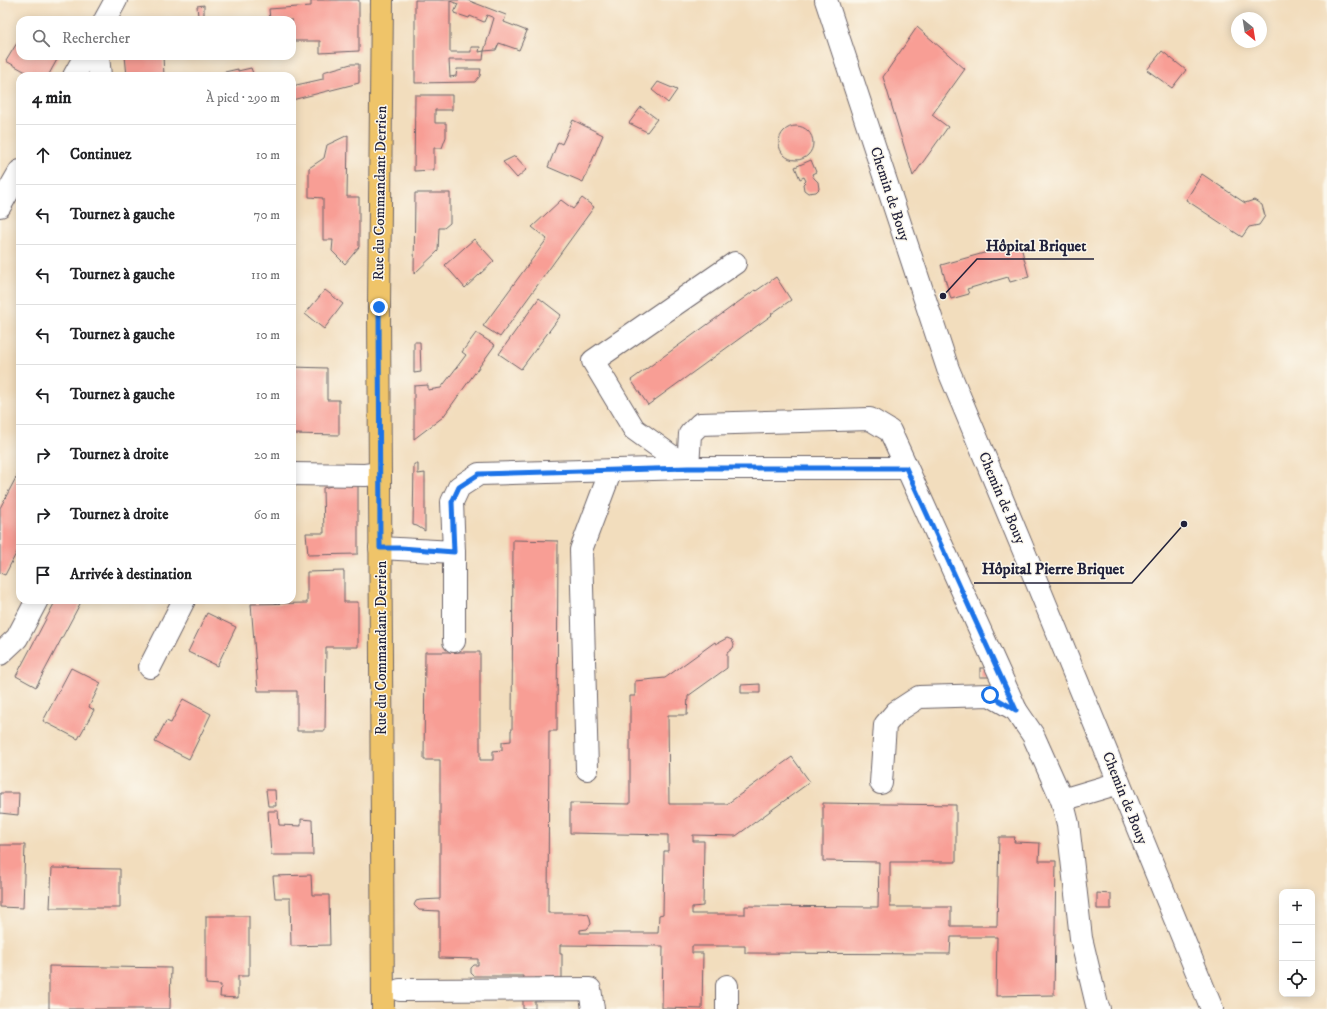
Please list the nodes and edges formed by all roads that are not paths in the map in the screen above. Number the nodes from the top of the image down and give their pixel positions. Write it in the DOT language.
graph roads {
  1 [pos="116,0"];
  2 [pos="382,0"];
  3 [pos="826,0"];
  4 [pos="107,16"];
  5 [pos="83,60"];
  6 [pos="98,60"];
  7 [pos="76,72"];
  8 [pos="100,72"];
  9 [pos="16,178"];
  10 [pos="0,206"];
  11 [pos="735,262"];
  12 [pos="688,468"];
  13 [pos="906,468"];
  14 [pos="611,470"];
  15 [pos="380,473"];
  16 [pos="296,474"];
  17 [pos="380,548"];
  18 [pos="454,552"];
  19 [pos="35,604"];
  20 [pos="182,604"];
  21 [pos="454,641"];
  22 [pos="0,654"];
  23 [pos="150,667"];
  24 [pos="1016,710"];
  25 [pos="587,770"];
  26 [pos="881,783"];
  27 [pos="1119,783"];
  28 [pos="1062,800"];
  29 [pos="728,986"];
  30 [pos="400,990"];
  31 [pos="1096,1008"];
  32 [pos="383,1009"];
  33 [pos="593,1009"];
  34 [pos="726,1009"];
  35 [pos="1212,1009"];
  1 -- 4 [label="street"];
  2 -- 15 [label="main road, Rue du Commandant Derrien"];
  3 -- 27 [label="street, Chemin de Bouy"];
  5 -- 7 [label="street"];
  6 -- 8 [label="street"];
  9 -- 10 [label="street"];
  11 -- 12 [label="street"];
  12 -- 13 [label="street"];
  12 -- 13 [label="street"];
  12 -- 14 [label="street"];
  13 -- 24 [label="street"];
  14 -- 18 [label="street"];
  14 -- 25 [label="street"];
  15 -- 16 [label="street"];
  15 -- 17 [label="main road, Rue du Commandant Derrien"];
  17 -- 18 [label="street"];
  17 -- 32 [label="main road, Rue du Commandant Derrien"];
  18 -- 21 [label="street"];
  19 -- 22 [label="street"];
  20 -- 23 [label="street"];
  24 -- 26 [label="street"];
  24 -- 28 [label="street"];
  27 -- 28 [label="street"];
  27 -- 35 [label="street, Chemin de Bouy"];
  28 -- 31 [label="street"];
  29 -- 34 [label="street"];
  30 -- 33 [label="street"];
}
